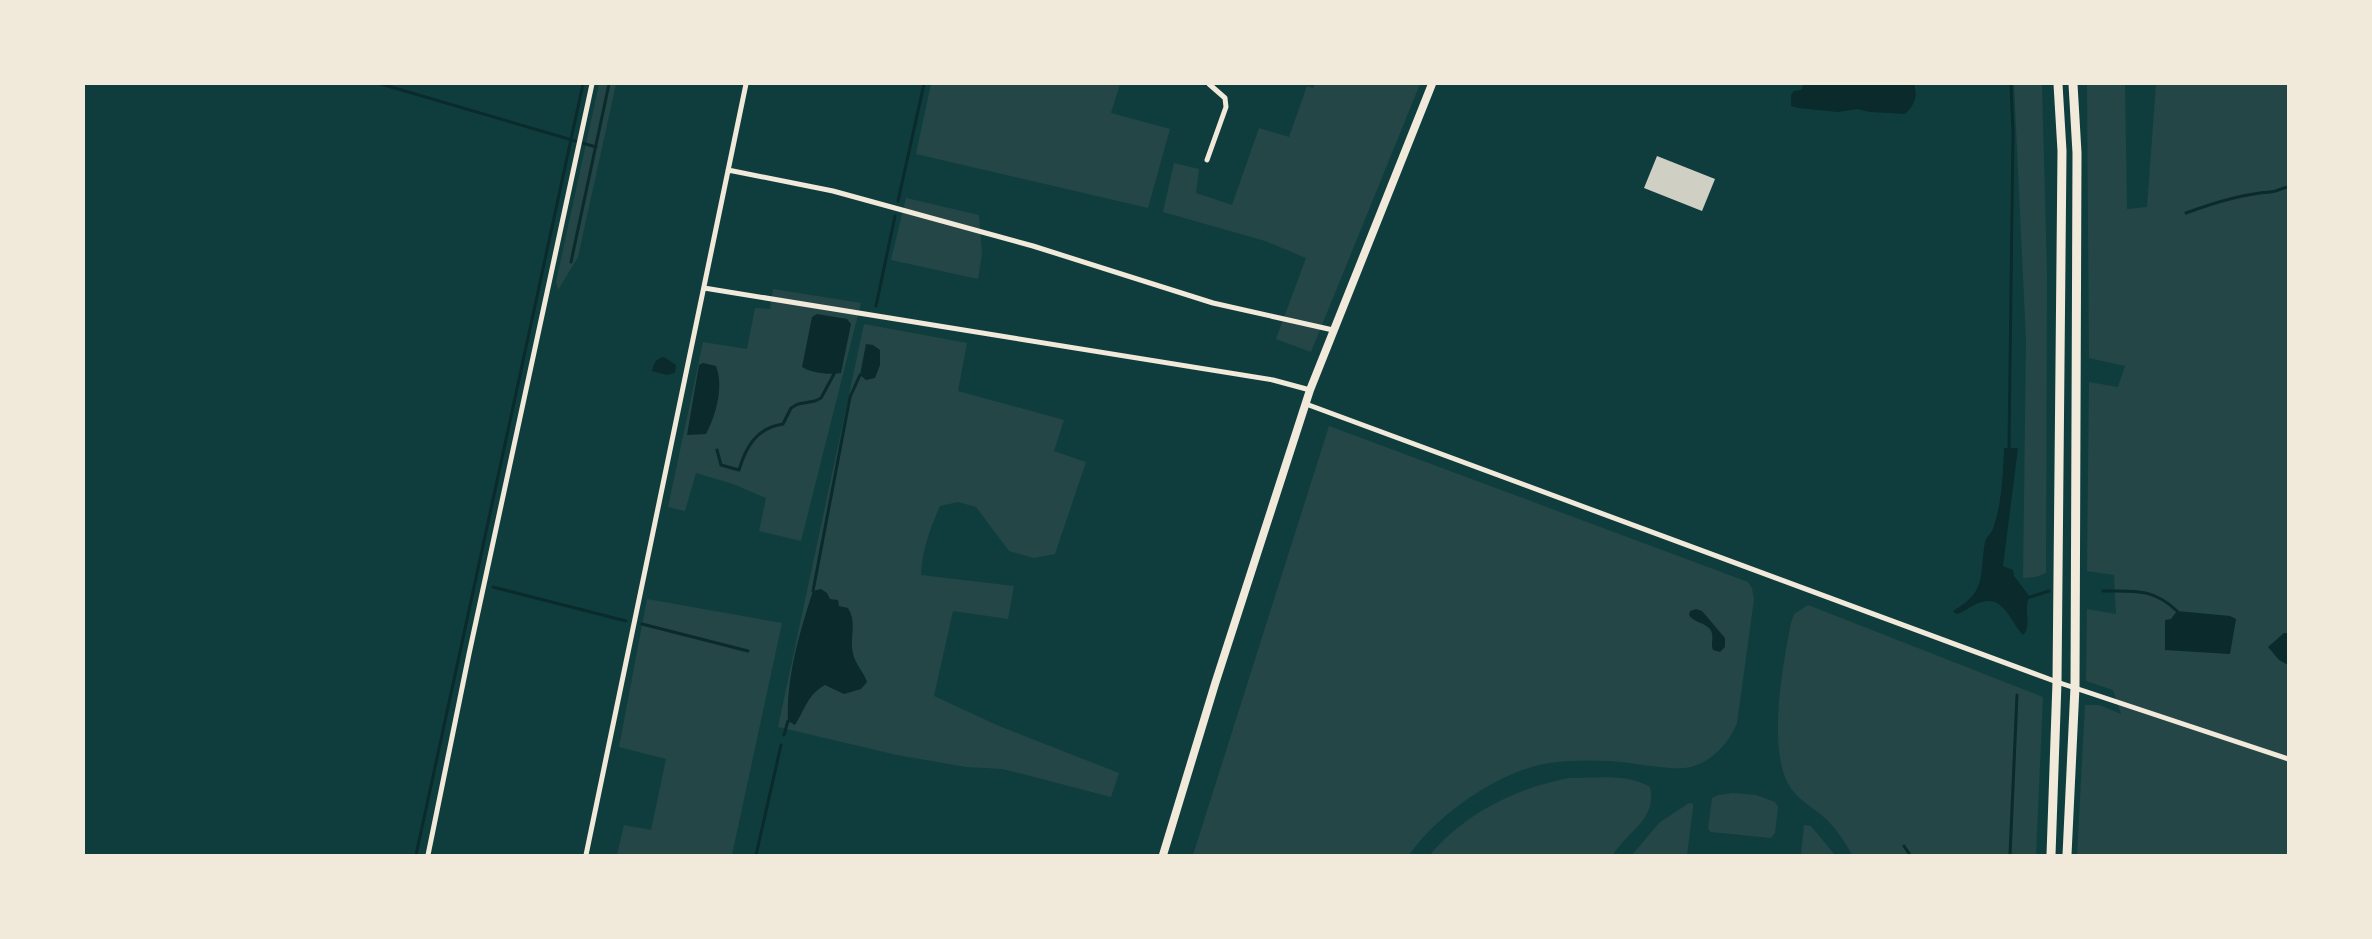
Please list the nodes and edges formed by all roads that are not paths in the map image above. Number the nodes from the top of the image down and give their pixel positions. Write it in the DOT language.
graph roads {
  1 [pos="592,84"];
  2 [pos="746,84"];
  3 [pos="1209,84"];
  4 [pos="1432,84"];
  5 [pos="2058,84"];
  6 [pos="2073,84"];
  7 [pos="1207,160"];
  8 [pos="728,170"];
  9 [pos="704,288"];
  10 [pos="1333,330"];
  11 [pos="1310,390"];
  12 [pos="1306,404"];
  13 [pos="2057,682"];
  14 [pos="2075,688"];
  15 [pos="2288,759"];
  16 [pos="428,855"];
  17 [pos="586,855"];
  18 [pos="1163,855"];
  19 [pos="2051,855"];
  20 [pos="2067,855"];
  1 -- 16 [label="street"];
  2 -- 8 [label="street"];
  3 -- 7 [label="street"];
  4 -- 10 [label="main road"];
  5 -- 13 [label="highway"];
  6 -- 14 [label="highway"];
  8 -- 9 [label="street"];
  8 -- 10 [label="street"];
  9 -- 11 [label="street"];
  9 -- 17 [label="street"];
  10 -- 11 [label="main road"];
  11 -- 12 [label="main road"];
  12 -- 13 [label="street"];
  12 -- 18 [label="main road"];
  13 -- 14 [label="street"];
  13 -- 19 [label="highway"];
  14 -- 15 [label="street"];
  14 -- 20 [label="highway"];
}
